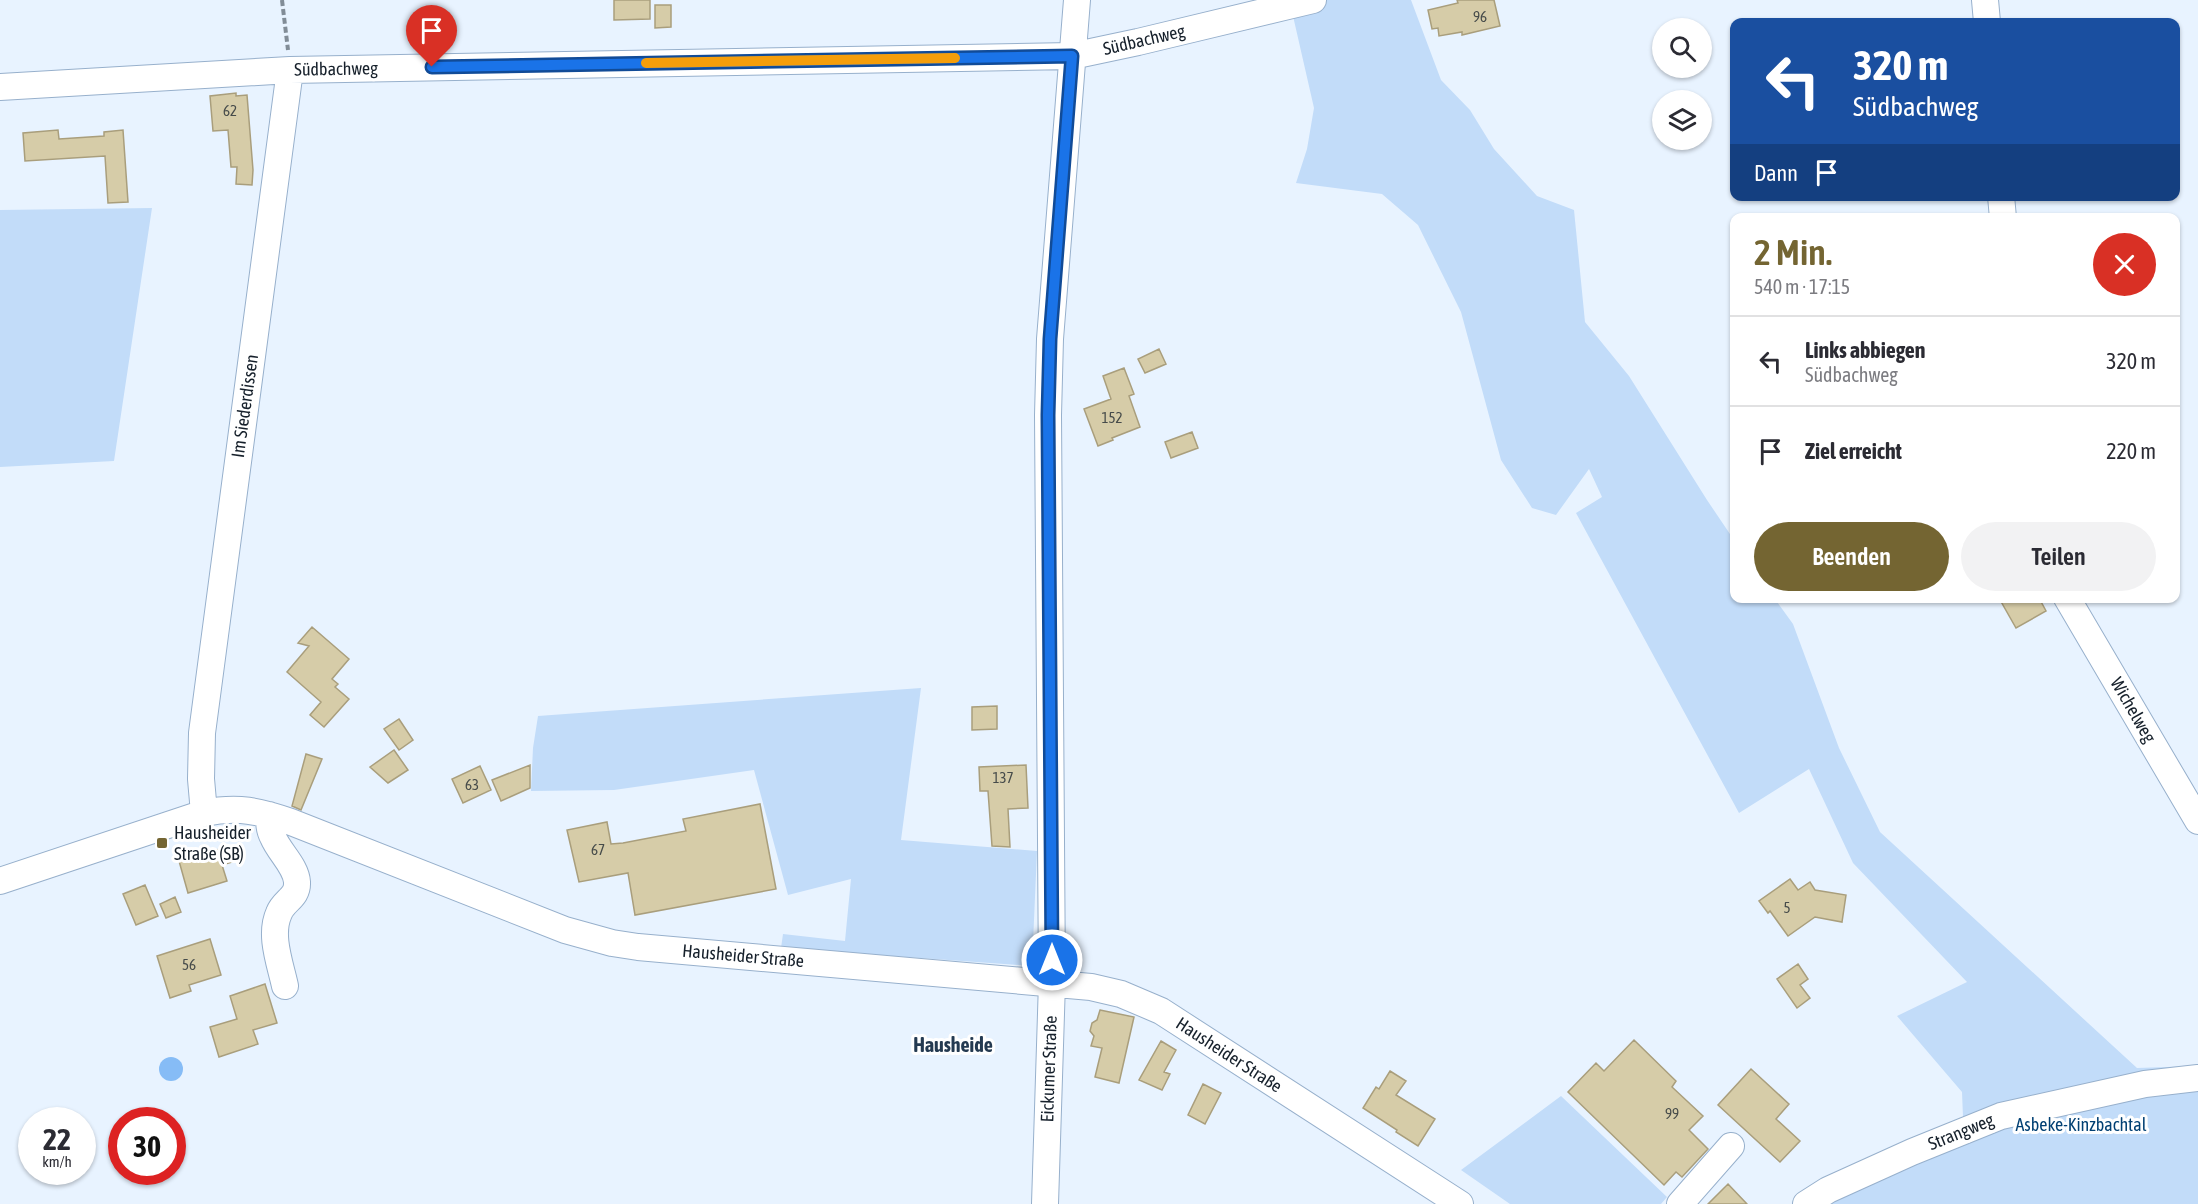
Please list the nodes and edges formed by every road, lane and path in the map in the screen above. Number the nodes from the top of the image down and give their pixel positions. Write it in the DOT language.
graph roads {
  1 [pos="282,0"];
  2 [pos="1077,0"];
  3 [pos="1313,0"];
  4 [pos="1985,0"];
  5 [pos="1987,18"];
  6 [pos="1072,56"];
  7 [pos="290,70"];
  8 [pos="0,87"];
  9 [pos="2070,603"];
  10 [pos="204,813"];
  11 [pos="269,814"];
  12 [pos="2198,821"];
  13 [pos="0,881"];
  14 [pos="1052,982"];
  15 [pos="285,986"];
  16 [pos="2198,1078"];
  17 [pos="1731,1146"];
  18 [pos="1045,1204"];
  19 [pos="1460,1204"];
  20 [pos="1680,1204"];
  21 [pos="1806,1204"];
  1 -- 7 [label="path"];
  2 -- 6 [label="street, Eickumer Straße"];
  3 -- 6 [label="street, Südbachweg"];
  4 -- 5 [label="street"];
  6 -- 7 [label="street, Südbachweg"];
  6 -- 14 [label="street, Eickumer Straße"];
  7 -- 8 [label="street, Südbachweg"];
  7 -- 10 [label="street, Im Siederdissen"];
  9 -- 12 [label="street, Wichelweg"];
  10 -- 11 [label="street, Hausheider Straße"];
  10 -- 13 [label="street, Hausheider Straße"];
  11 -- 14 [label="street, Hausheider Straße"];
  11 -- 15 [label="street"];
  14 -- 18 [label="street, Eickumer Straße"];
  14 -- 19 [label="street, Hausheider Straße"];
  16 -- 21 [label="street, Strangweg"];
  17 -- 20 [label="street"];
}
